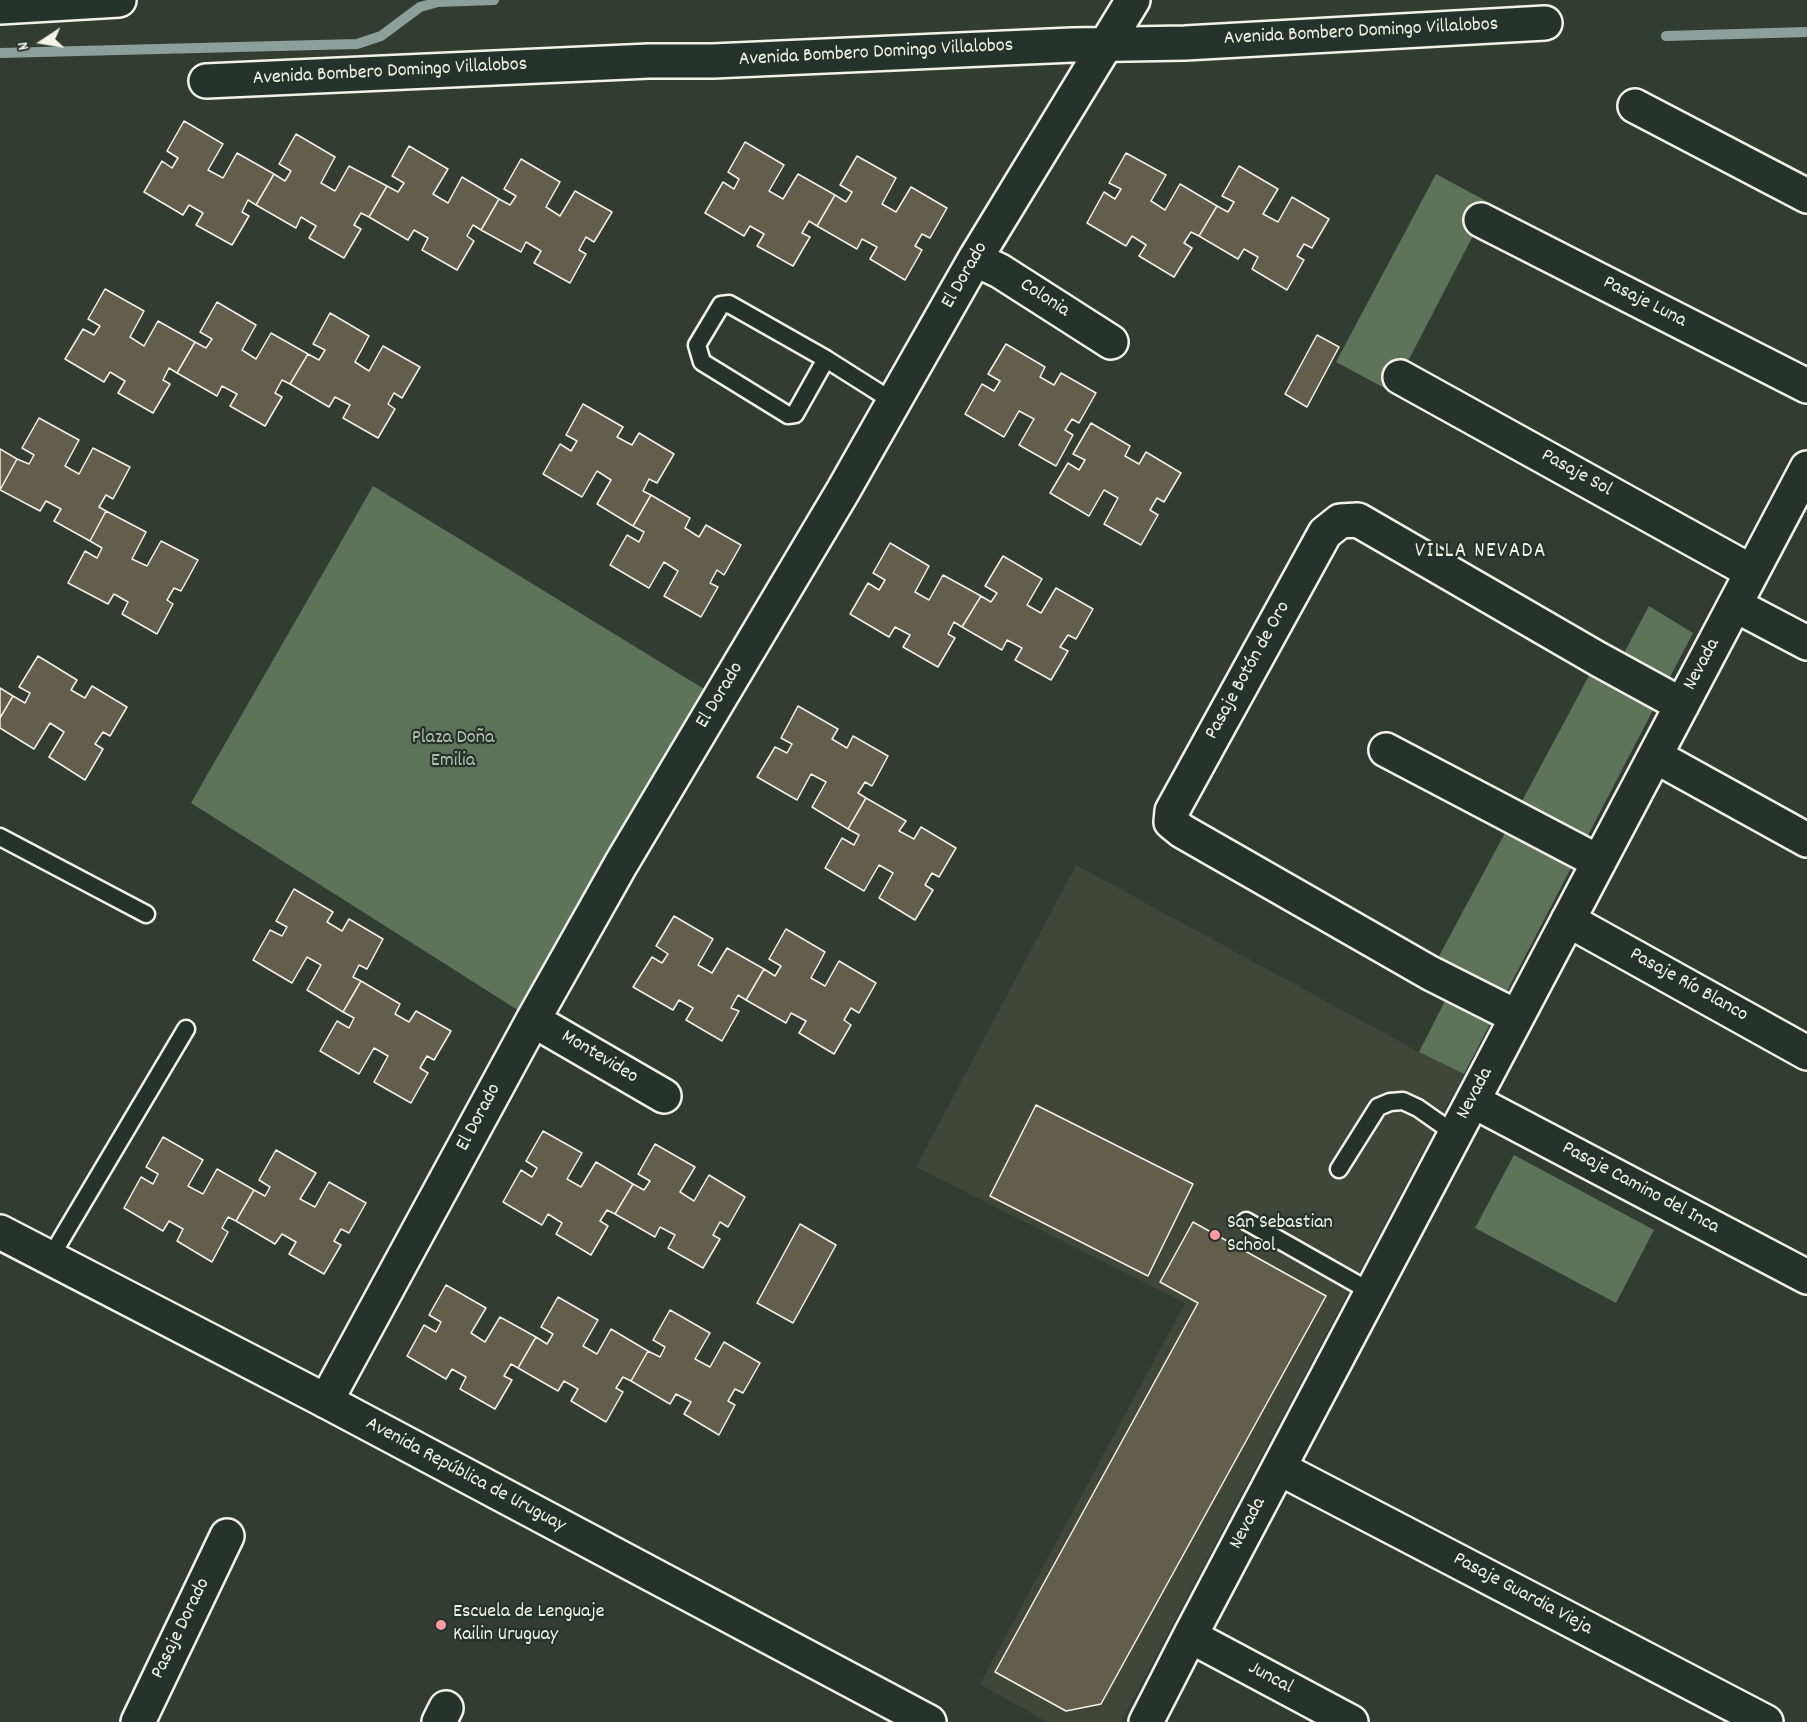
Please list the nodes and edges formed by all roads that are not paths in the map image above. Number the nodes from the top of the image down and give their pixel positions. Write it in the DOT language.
graph roads {
  1 [pos="119,0"];
  2 [pos="1133,0"];
  3 [pos="14,4"];
  4 [pos="1545,23"];
  5 [pos="1106,45"];
  6 [pos="206,81"];
  7 [pos="1635,106"];
  8 [pos="1807,196"];
  9 [pos="1481,220"];
  10 [pos="975,259"];
  11 [pos="1111,342"];
  12 [pos="826,359"];
  13 [pos="1400,377"];
  14 [pos="1807,386"];
  15 [pos="894,402"];
  16 [pos="1807,468"];
  17 [pos="1752,572"];
  18 [pos="1735,605"];
  19 [pos="1807,643"];
  20 [pos="1682,705"];
  21 [pos="1386,750"];
  22 [pos="1655,756"];
  23 [pos="0,837"];
  24 [pos="1807,840"];
  25 [pos="1599,862"];
  26 [pos="146,914"];
  27 [pos="1568,920"];
  28 [pos="1517,1017"];
  29 [pos="533,1020"];
  30 [pos="186,1029"];
  31 [pos="1807,1053"];
  32 [pos="664,1096"];
  33 [pos="1473,1101"];
  34 [pos="1455,1134"];
  35 [pos="1339,1169"];
  36 [pos="1246,1221"];
  37 [pos="0,1232"];
  38 [pos="50,1258"];
  39 [pos="1807,1277"];
  40 [pos="1370,1295"];
  41 [pos="327,1401"];
  42 [pos="1279,1468"];
  43 [pos="227,1536"];
  44 [pos="1190,1636"];
  45 [pos="138,1722"];
  46 [pos="929,1722"];
  47 [pos="1146,1722"];
  48 [pos="1351,1722"];
  49 [pos="1766,1722"];
  1 -- 3 [label="street"];
  2 -- 5 [label="street, El Dorado"];
  4 -- 5 [label="street, Avenida Bombero Domingo Villalobos"];
  5 -- 6 [label="street, Avenida Bombero Domingo Villalobos"];
  5 -- 10 [label="street, El Dorado"];
  7 -- 8 [label="street"];
  9 -- 14 [label="street, Pasaje Luna"];
  10 -- 11 [label="street, Colonia"];
  10 -- 15 [label="street, El Dorado"];
  12 -- 12 [label="lane"];
  12 -- 15 [label="lane"];
  13 -- 17 [label="street, Pasaje Sol"];
  15 -- 29 [label="street, El Dorado"];
  16 -- 17 [label="street, Nevada"];
  17 -- 18 [label="street, Nevada"];
  18 -- 19 [label="street"];
  18 -- 20 [label="street, Nevada"];
  20 -- 22 [label="street, Nevada"];
  20 -- 28 [label="street, Pasaje Botón de Oro"];
  21 -- 25 [label="street"];
  22 -- 24 [label="street"];
  22 -- 25 [label="street, Nevada"];
  23 -- 26 [label="lane"];
  25 -- 27 [label="street, Nevada"];
  27 -- 28 [label="street, Nevada"];
  27 -- 31 [label="street, Pasaje Río Blanco"];
  28 -- 33 [label="street, Nevada"];
  29 -- 32 [label="street, Montevideo"];
  29 -- 41 [label="street, El Dorado"];
  30 -- 38 [label="lane"];
  33 -- 34 [label="street, Nevada"];
  33 -- 39 [label="street, Pasaje Camino del Inca"];
  34 -- 35 [label="lane"];
  34 -- 40 [label="street, Nevada"];
  36 -- 40 [label="lane"];
  37 -- 38 [label="street, Avenida República de Uruguay"];
  38 -- 41 [label="street, Avenida República de Uruguay"];
  40 -- 42 [label="street, Nevada"];
  41 -- 46 [label="street, Avenida República de Uruguay"];
  42 -- 44 [label="street, Nevada"];
  42 -- 49 [label="street, Pasaje Guardia Vieja"];
  43 -- 45 [label="street, Pasaje Dorado"];
  44 -- 47 [label="street, Nevada"];
  44 -- 48 [label="street, Juncal"];
}
